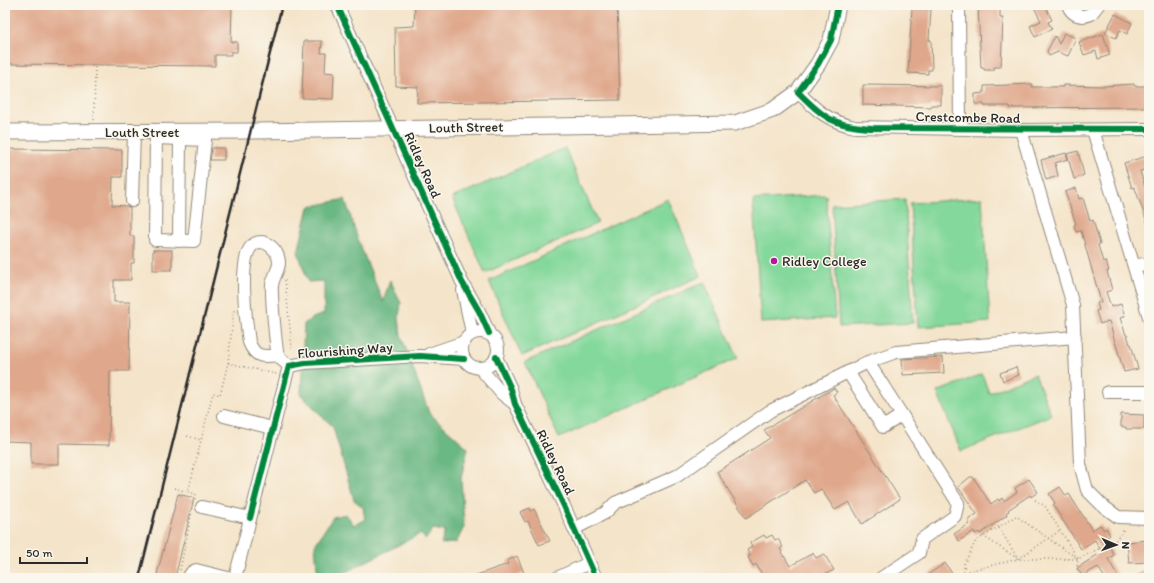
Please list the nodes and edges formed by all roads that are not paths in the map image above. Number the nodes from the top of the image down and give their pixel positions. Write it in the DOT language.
graph roads {
  1 [pos="337,5"];
  2 [pos="838,5"];
  3 [pos="959,5"];
  4 [pos="1068,5"];
  5 [pos="1098,5"];
  6 [pos="798,92"];
  7 [pos="393,128"];
  8 [pos="960,128"];
  9 [pos="1149,129"];
  10 [pos="1021,130"];
  11 [pos="1093,130"];
  12 [pos="5,132"];
  13 [pos="134,132"];
  14 [pos="156,135"];
  15 [pos="205,136"];
  16 [pos="180,139"];
  17 [pos="132,200"];
  18 [pos="179,241"];
  19 [pos="1149,262"];
  20 [pos="1134,266"];
  21 [pos="462,282"];
  22 [pos="1149,317"];
  23 [pos="489,333"];
  24 [pos="468,337"];
  25 [pos="1075,337"];
  26 [pos="278,355"];
  27 [pos="420,356"];
  28 [pos="496,357"];
  29 [pos="464,359"];
  30 [pos="868,362"];
  31 [pos="284,368"];
  32 [pos="480,368"];
  33 [pos="848,372"];
  34 [pos="1108,392"];
  35 [pos="1149,392"];
  36 [pos="515,404"];
  37 [pos="902,415"];
  38 [pos="224,416"];
  39 [pos="272,428"];
  40 [pos="197,505"];
  41 [pos="250,518"];
  42 [pos="1149,518"];
  43 [pos="574,529"];
  44 [pos="589,563"];
  45 [pos="184,575"];
  46 [pos="228,578"];
  47 [pos="235,578"];
  48 [pos="557,578"];
  49 [pos="596,578"];
  50 [pos="881,578"];
  1 -- 7 [label="street, Ridley Road"];
  2 -- 6 [label="main road, Louth Street"];
  3 -- 8 [label="street"];
  4 -- 5 [label="street"];
  6 -- 7 [label="main road, Louth Street"];
  6 -- 8 [label="street, Crestcombe Road"];
  7 -- 15 [label="main road, Louth Street"];
  7 -- 21 [label="street, Ridley Road"];
  8 -- 10 [label="street, Crestcombe Road"];
  9 -- 11 [label="street, Crestcombe Road"];
  10 -- 11 [label="street, Crestcombe Road"];
  10 -- 25 [label="street"];
  11 -- 20 [label="street"];
  12 -- 13 [label="main road, Louth Street"];
  13 -- 14 [label="main road, Louth Street"];
  13 -- 17 [label="street"];
  14 -- 15 [label="main road, Louth Street"];
  14 -- 16 [label="street"];
  14 -- 18 [label="street"];
  15 -- 16 [label="street"];
  15 -- 18 [label="street"];
  16 -- 18 [label="street"];
  19 -- 20 [label="street"];
  20 -- 22 [label="street"];
  21 -- 23 [label="street, Ridley Road"];
  21 -- 24 [label="street, Ridley Road"];
  23 -- 24 [label="street"];
  23 -- 28 [label="street"];
  24 -- 27 [label="street, Flourishing Way"];
  24 -- 29 [label="street"];
  25 -- 30 [label="street"];
  25 -- 42 [label="street"];
  26 -- 26 [label="street"];
  26 -- 31 [label="street"];
  27 -- 29 [label="street, Flourishing Way"];
  27 -- 31 [label="street, Flourishing Way"];
  28 -- 32 [label="street"];
  28 -- 36 [label="street, Ridley Road"];
  29 -- 32 [label="street"];
  30 -- 33 [label="street"];
  30 -- 37 [label="street"];
  31 -- 39 [label="street, Flourishing Way"];
  32 -- 36 [label="street, Ridley Road"];
  33 -- 37 [label="street"];
  33 -- 43 [label="street"];
  34 -- 35 [label="street"];
  36 -- 43 [label="street, Ridley Road"];
  37 -- 50 [label="street"];
  38 -- 39 [label="street"];
  39 -- 41 [label="street, Flourishing Way"];
  40 -- 41 [label="street"];
  41 -- 47 [label="street, Flourishing Way"];
  43 -- 44 [label="street, Ridley Road"];
  44 -- 48 [label="street"];
  44 -- 49 [label="street, Ridley Road"];
  45 -- 46 [label="street"];
}
